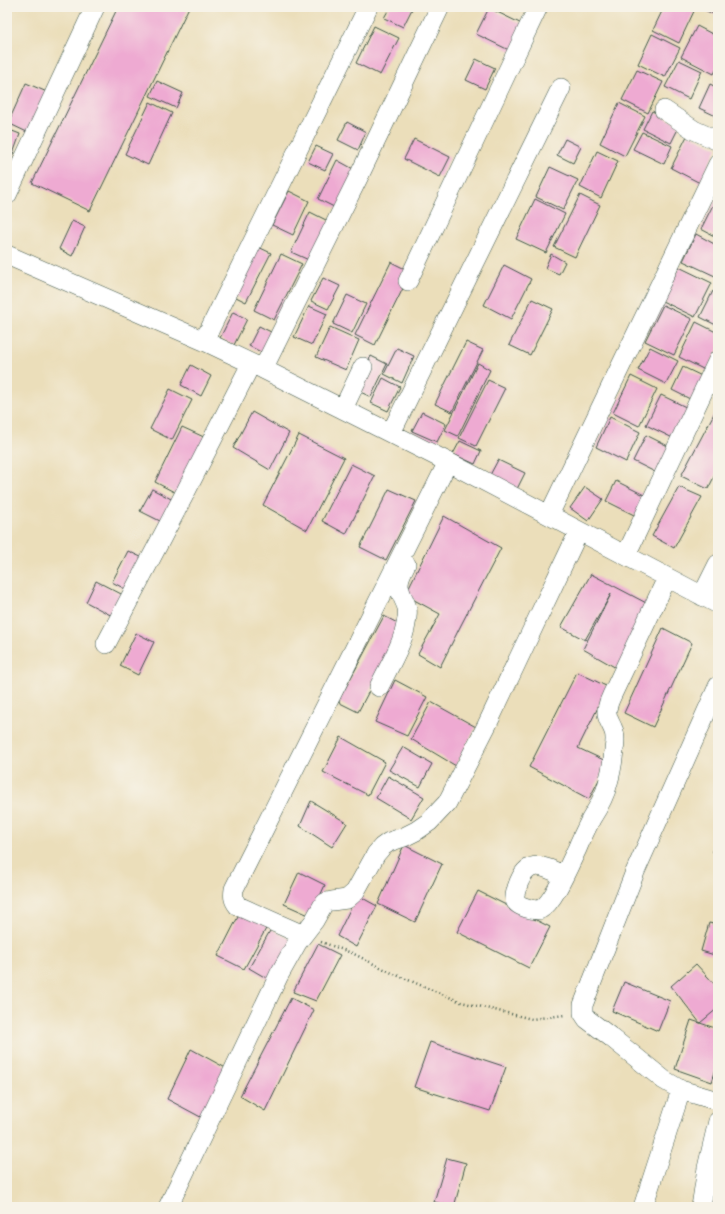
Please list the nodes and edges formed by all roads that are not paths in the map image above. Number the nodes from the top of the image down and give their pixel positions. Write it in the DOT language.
graph roads {
  1 [pos="95,7"];
  2 [pos="368,7"];
  3 [pos="440,7"];
  4 [pos="538,7"];
  5 [pos="561,88"];
  6 [pos="664,110"];
  7 [pos="718,141"];
  8 [pos="718,164"];
  9 [pos="7,195"];
  10 [pos="7,255"];
  11 [pos="408,281"];
  12 [pos="204,341"];
  13 [pos="718,360"];
  14 [pos="257,367"];
  15 [pos="364,367"];
  16 [pos="343,409"];
  17 [pos="391,433"];
  18 [pos="454,466"];
  19 [pos="549,515"];
  20 [pos="579,531"];
  21 [pos="626,555"];
  22 [pos="718,564"];
  23 [pos="667,578"];
  24 [pos="710,600"];
  25 [pos="106,644"];
  26 [pos="718,686"];
  27 [pos="379,687"];
  28 [pos="564,876"];
  29 [pos="303,935"];
  30 [pos="681,1090"];
  31 [pos="718,1101"];
  32 [pos="718,1121"];
  33 [pos="168,1207"];
  34 [pos="643,1207"];
  35 [pos="701,1207"];
  1 -- 9 [label="street"];
  2 -- 12 [label="street"];
  3 -- 14 [label="street"];
  4 -- 11 [label="street"];
  5 -- 17 [label="street"];
  6 -- 7 [label="street"];
  8 -- 19 [label="street"];
  10 -- 12 [label="street"];
  12 -- 14 [label="street"];
  13 -- 21 [label="street"];
  14 -- 16 [label="street"];
  14 -- 25 [label="street"];
  15 -- 16 [label="street"];
  16 -- 17 [label="street"];
  17 -- 18 [label="street"];
  18 -- 19 [label="street"];
  18 -- 27 [label="street"];
  18 -- 29 [label="street"];
  19 -- 20 [label="street"];
  20 -- 21 [label="street"];
  20 -- 29 [label="street"];
  21 -- 23 [label="street"];
  22 -- 24 [label="street"];
  23 -- 24 [label="street"];
  23 -- 28 [label="street"];
  26 -- 30 [label="street"];
  29 -- 33 [label="street"];
  30 -- 31 [label="street"];
  30 -- 34 [label="street"];
  32 -- 35 [label="street"];
}
